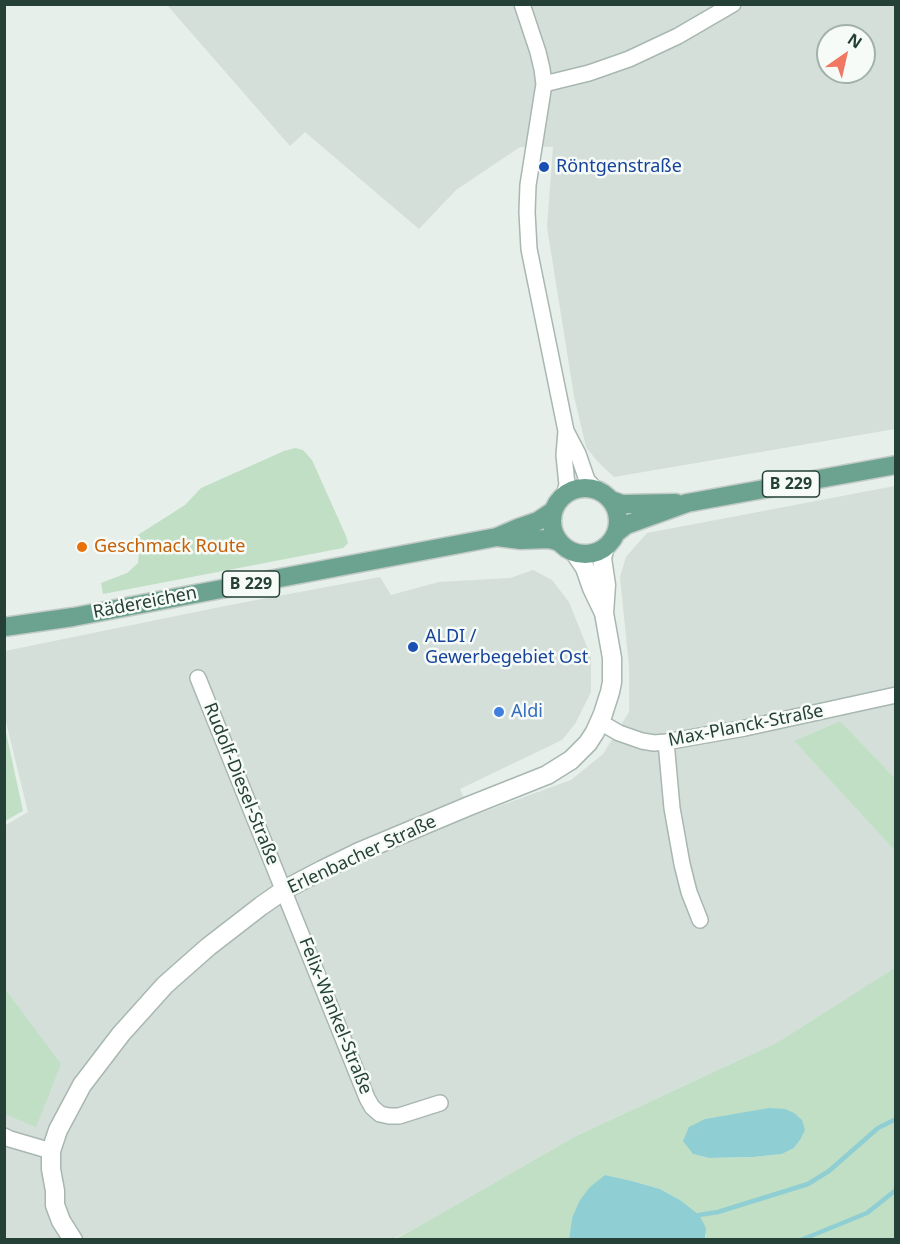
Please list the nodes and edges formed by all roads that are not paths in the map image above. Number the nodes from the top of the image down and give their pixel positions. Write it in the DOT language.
graph roads {
  1 [pos="522,4"];
  2 [pos="733,4"];
  3 [pos="544,84"];
  4 [pos="566,430"];
  5 [pos="896,465"];
  6 [pos="564,495"];
  7 [pos="604,495"];
  8 [pos="687,503"];
  9 [pos="553,511"];
  10 [pos="497,537"];
  11 [pos="610,540"];
  12 [pos="559,542"];
  13 [pos="575,553"];
  14 [pos="604,613"];
  15 [pos="4,627"];
  16 [pos="198,678"];
  17 [pos="896,695"];
  18 [pos="600,722"];
  19 [pos="666,742"];
  20 [pos="284,890"];
  21 [pos="700,920"];
  22 [pos="440,1103"];
  23 [pos="4,1136"];
  24 [pos="51,1151"];
  25 [pos="73,1239"];
  1 -- 3 [label="street"];
  2 -- 3 [label="street"];
  3 -- 4 [label="street"];
  4 -- 6 [label="street"];
  4 -- 7 [label="street"];
  5 -- 8 [label="main road, B 229"];
  6 -- 7 [label="main road"];
  6 -- 9 [label="main road"];
  7 -- 8 [label="main road, B 229"];
  7 -- 11 [label="main road"];
  8 -- 11 [label="main road, B 229"];
  9 -- 10 [label="main road, Rädereichen / B 229"];
  9 -- 12 [label="main road"];
  10 -- 12 [label="main road, Rädereichen / B 229"];
  10 -- 15 [label="main road, Rädereichen / B 229"];
  11 -- 13 [label="main road"];
  11 -- 14 [label="street, Erlenbacher Straße"];
  12 -- 13 [label="main road"];
  13 -- 14 [label="street, Erlenbacher Straße"];
  14 -- 18 [label="street, Erlenbacher Straße"];
  16 -- 20 [label="street, Rudolf-Diesel-Straße"];
  17 -- 19 [label="street, Max-Planck-Straße"];
  18 -- 19 [label="street, Max-Planck-Straße"];
  18 -- 20 [label="street, Erlenbacher Straße"];
  19 -- 21 [label="street"];
  20 -- 22 [label="street, Felix-Wankel-Straße"];
  20 -- 24 [label="street, Erlenbacher Straße"];
  23 -- 24 [label="street"];
  24 -- 25 [label="street, Erlenbacher Straße"];
}
